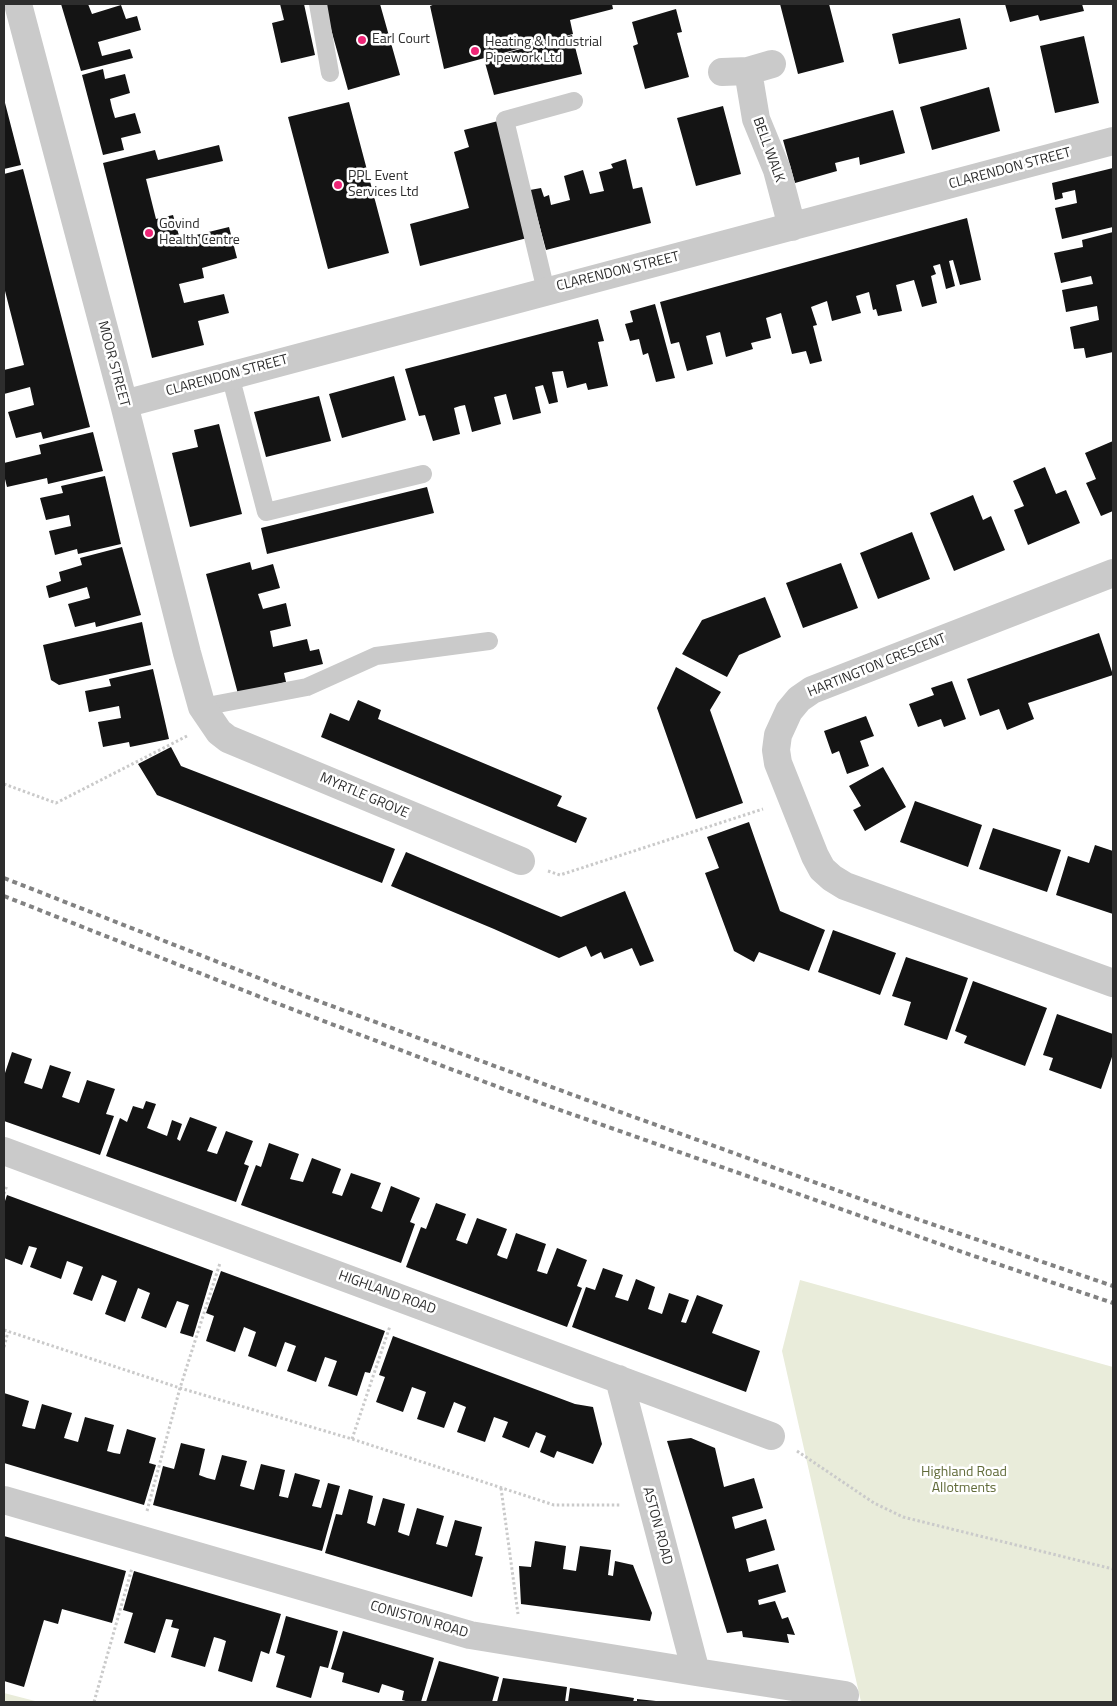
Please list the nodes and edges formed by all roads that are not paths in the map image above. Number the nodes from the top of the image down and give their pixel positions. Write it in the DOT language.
graph roads {
  1 [pos="18,4"];
  2 [pos="318,4"];
  3 [pos="747,69"];
  4 [pos="330,73"];
  5 [pos="574,100"];
  6 [pos="1113,141"];
  7 [pos="792,227"];
  8 [pos="546,291"];
  9 [pos="230,374"];
  10 [pos="124,404"];
  11 [pos="423,474"];
  12 [pos="1113,573"];
  13 [pos="489,641"];
  14 [pos="207,715"];
  15 [pos="521,862"];
  16 [pos="1113,983"];
  17 [pos="4,1151"];
  18 [pos="619,1379"];
  19 [pos="771,1436"];
  20 [pos="4,1500"];
  21 [pos="696,1672"];
  22 [pos="845,1695"];
  1 -- 10 [label="street, MOOR STREET"];
  2 -- 4 [label="lane"];
  3 -- 7 [label="street, BELL WALK"];
  5 -- 8 [label="lane"];
  6 -- 7 [label="street, CLARENDON STREET"];
  7 -- 8 [label="street, CLARENDON STREET"];
  8 -- 9 [label="street, CLARENDON STREET"];
  9 -- 10 [label="street, CLARENDON STREET"];
  9 -- 11 [label="lane"];
  10 -- 14 [label="street, MOOR STREET"];
  12 -- 16 [label="street, HARTINGTON CRESCENT"];
  13 -- 14 [label="lane"];
  14 -- 15 [label="street, MYRTLE GROVE"];
  17 -- 18 [label="street, HIGHLAND ROAD"];
  18 -- 19 [label="street, HIGHLAND ROAD"];
  18 -- 21 [label="street, ASTON ROAD"];
  20 -- 21 [label="street, CONISTON ROAD"];
  21 -- 22 [label="street, CONISTON ROAD"];
}
